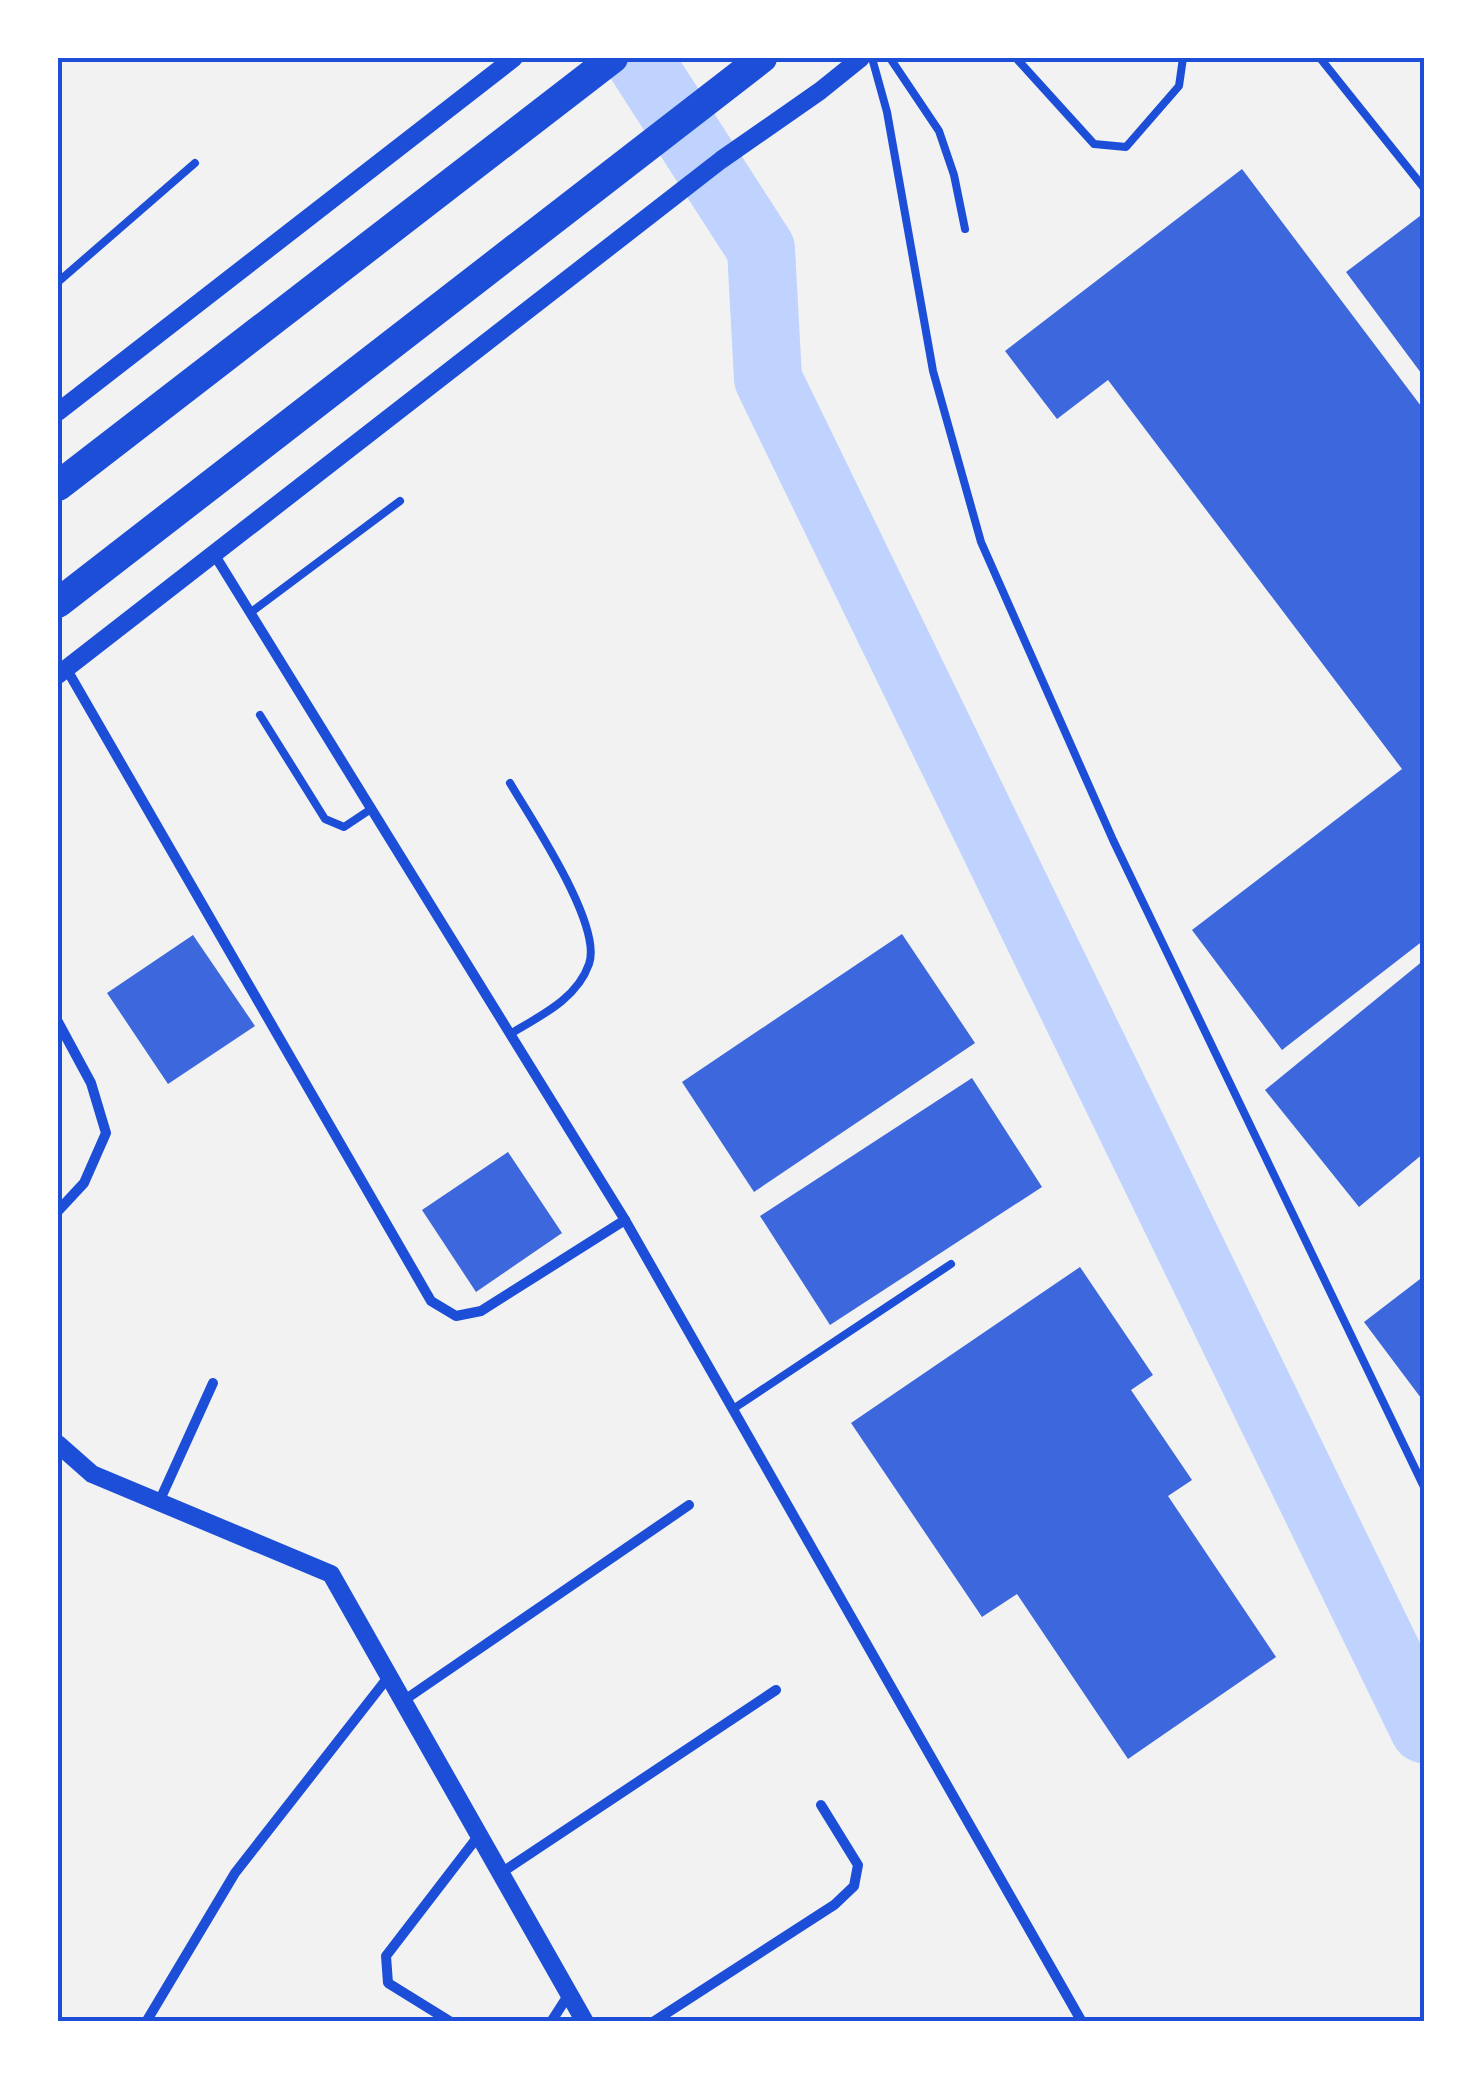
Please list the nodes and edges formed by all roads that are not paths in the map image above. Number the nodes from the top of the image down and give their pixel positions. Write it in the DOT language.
graph roads {
  1 [pos="514,58"];
  2 [pos="613,58"];
  3 [pos="762,58"];
  4 [pos="861,58"];
  5 [pos="872,58"];
  6 [pos="890,58"];
  7 [pos="1016,58"];
  8 [pos="1183,58"];
  9 [pos="1320,58"];
  10 [pos="194,163"];
  11 [pos="1424,188"];
  12 [pos="966,229"];
  13 [pos="58,282"];
  14 [pos="58,412"];
  15 [pos="58,486"];
  16 [pos="400,502"];
  17 [pos="214,554"];
  18 [pos="58,603"];
  19 [pos="250,613"];
  20 [pos="62,672"];
  21 [pos="260,714"];
  22 [pos="510,782"];
  23 [pos="371,809"];
  24 [pos="58,1022"];
  25 [pos="510,1034"];
  26 [pos="58,1211"];
  27 [pos="626,1220"];
  28 [pos="951,1264"];
  29 [pos="212,1383"];
  30 [pos="733,1409"];
  31 [pos="58,1444"];
  32 [pos="1424,1486"];
  33 [pos="159,1502"];
  34 [pos="689,1505"];
  35 [pos="388,1676"];
  36 [pos="776,1690"];
  37 [pos="403,1701"];
  38 [pos="822,1805"];
  39 [pos="479,1835"];
  40 [pos="501,1873"];
  41 [pos="570,1994"];
  42 [pos="151,2019"];
  43 [pos="450,2022"];
  44 [pos="550,2022"];
  45 [pos="585,2022"];
  46 [pos="653,2022"];
  47 [pos="1082,2022"];
  1 -- 14 [label="street"];
  2 -- 15 [label="highway"];
  3 -- 18 [label="highway"];
  4 -- 17 [label="street"];
  5 -- 32 [label="lane"];
  6 -- 12 [label="lane"];
  7 -- 8 [label="lane"];
  9 -- 11 [label="lane"];
  10 -- 13 [label="lane"];
  16 -- 19 [label="lane"];
  17 -- 19 [label="street"];
  17 -- 20 [label="street"];
  19 -- 23 [label="street"];
  20 -- 27 [label="street"];
  21 -- 23 [label="lane"];
  22 -- 25 [label="lane"];
  23 -- 25 [label="street"];
  24 -- 26 [label="street"];
  25 -- 27 [label="street"];
  27 -- 30 [label="street"];
  28 -- 30 [label="lane"];
  29 -- 33 [label="street"];
  30 -- 47 [label="street"];
  31 -- 33 [label="street"];
  33 -- 35 [label="street"];
  34 -- 37 [label="street"];
  35 -- 37 [label="street"];
  35 -- 42 [label="street"];
  36 -- 40 [label="street"];
  37 -- 39 [label="street"];
  38 -- 46 [label="street"];
  39 -- 40 [label="street"];
  39 -- 43 [label="street"];
  40 -- 41 [label="street"];
  41 -- 44 [label="street"];
  41 -- 45 [label="street"];
}
